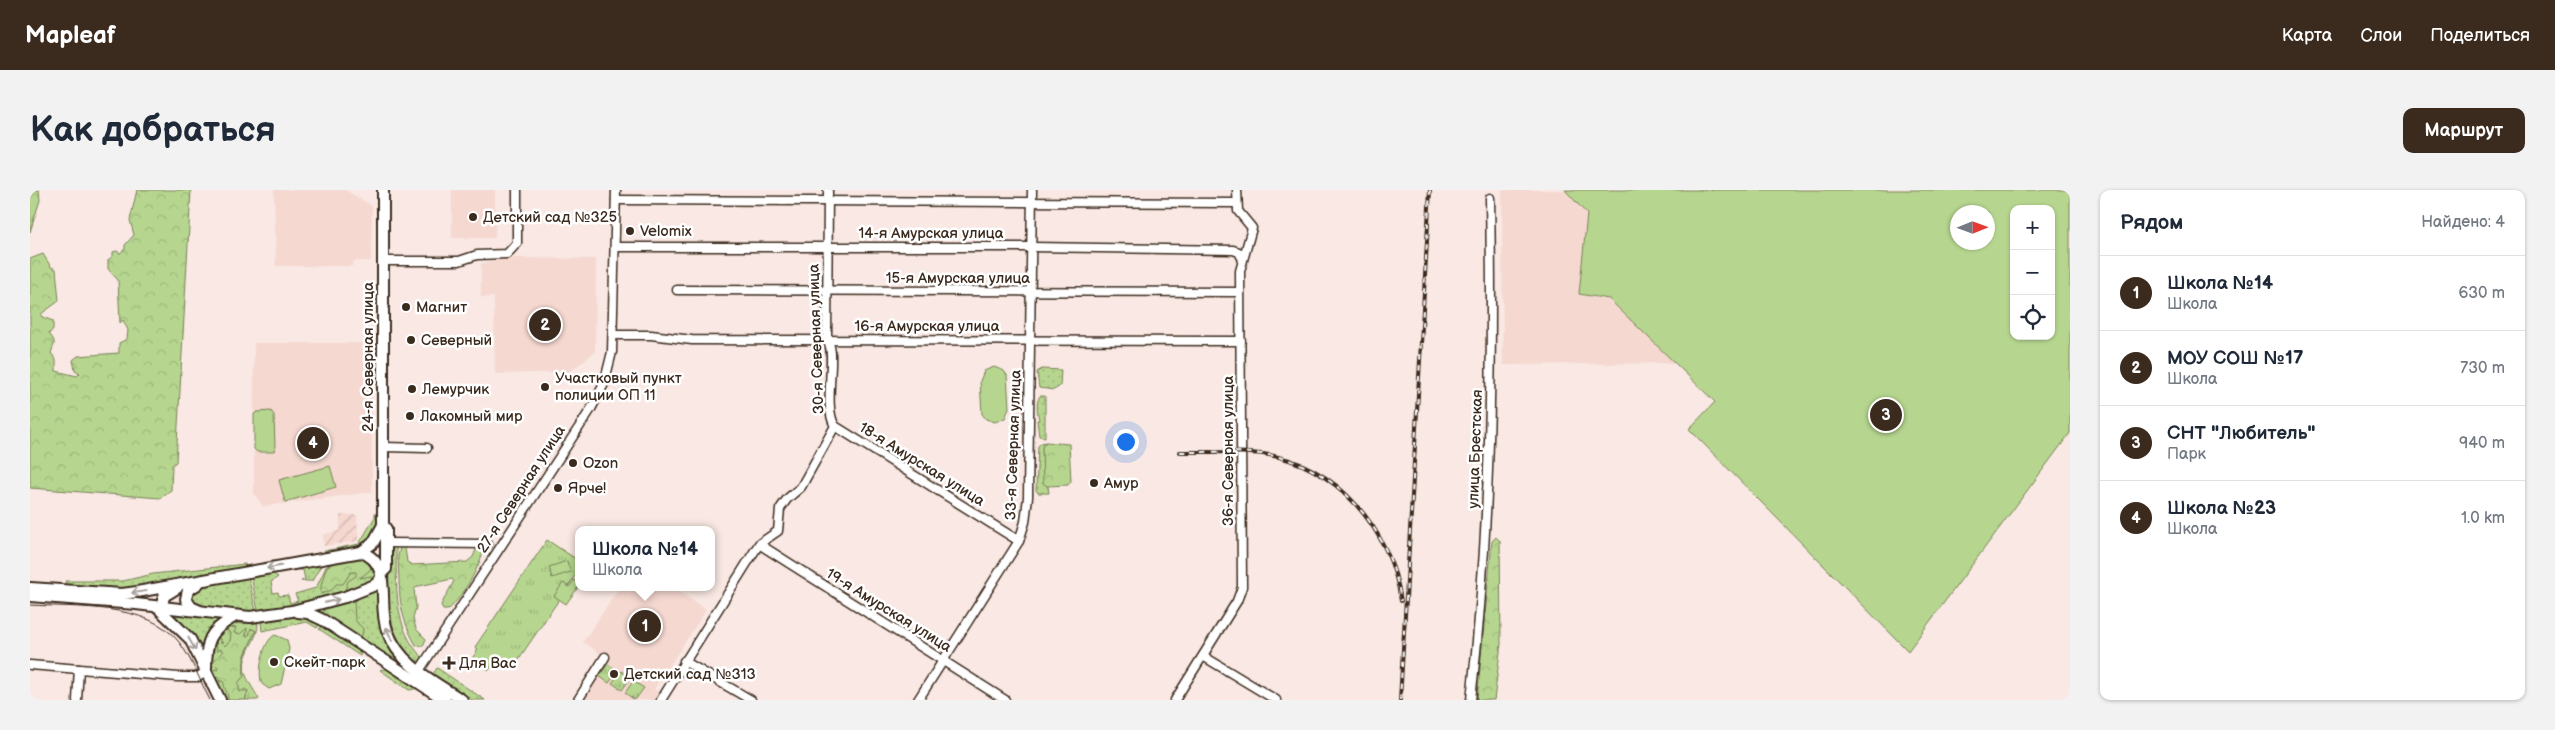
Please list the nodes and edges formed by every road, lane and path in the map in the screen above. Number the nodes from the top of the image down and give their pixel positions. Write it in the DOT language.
graph roads {
  1 [pos="383,190"];
  2 [pos="517,190"];
  3 [pos="616,190"];
  4 [pos="828,190"];
  5 [pos="1032,190"];
  6 [pos="1237,190"];
  7 [pos="1490,198"];
  8 [pos="616,200"];
  9 [pos="1032,202"];
  10 [pos="828,203"];
  11 [pos="1236,203"];
  12 [pos="616,247"];
  13 [pos="827,247"];
  14 [pos="1032,247"];
  15 [pos="1242,258"];
  16 [pos="383,261"];
  17 [pos="677,290"];
  18 [pos="827,291"];
  19 [pos="1239,292"];
  20 [pos="1031,293"];
  21 [pos="614,335"];
  22 [pos="827,340"];
  23 [pos="1031,340"];
  24 [pos="1241,341"];
  25 [pos="835,426"];
  26 [pos="383,447"];
  27 [pos="428,448"];
  28 [pos="383,525"];
  29 [pos="1019,541"];
  30 [pos="386,543"];
  31 [pos="488,544"];
  32 [pos="759,544"];
  33 [pos="361,552"];
  34 [pos="382,575"];
  35 [pos="200,582"];
  36 [pos="180,585"];
  37 [pos="30,588"];
  38 [pos="64,595"];
  39 [pos="30,596"];
  40 [pos="89,597"];
  41 [pos="292,611"];
  42 [pos="163,612"];
  43 [pos="201,612"];
  44 [pos="234,617"];
  45 [pos="1203,656"];
  46 [pos="606,657"];
  47 [pos="943,660"];
  48 [pos="684,661"];
  49 [pos="30,665"];
  50 [pos="79,669"];
  51 [pos="206,672"];
  52 [pos="416,675"];
  53 [pos="77,700"];
  54 [pos="220,700"];
  55 [pos="445,700"];
  56 [pos="462,700"];
  57 [pos="578,700"];
  58 [pos="661,700"];
  59 [pos="751,700"];
  60 [pos="918,700"];
  61 [pos="1005,700"];
  62 [pos="1175,700"];
  63 [pos="1276,700"];
  64 [pos="1471,700"];
  1 -- 16 [label="main road, 24-я Северная улица"];
  2 -- 16 [label="street"];
  3 -- 8 [label="street, 27-я Северная улица"];
  4 -- 10 [label="street, 30-я Северная улица"];
  5 -- 9 [label="street, 33-я Северная улица"];
  6 -- 11 [label="street"];
  7 -- 64 [label="street, улица Брестская"];
  8 -- 10 [label="street"];
  8 -- 12 [label="street, 27-я Северная улица"];
  9 -- 10 [label="street"];
  9 -- 11 [label="street"];
  9 -- 14 [label="street, 33-я Северная улица"];
  10 -- 13 [label="street, 30-я Северная улица"];
  11 -- 15 [label="street, 36-я Северная улица"];
  12 -- 13 [label="street, 14-я Амурская улица"];
  12 -- 21 [label="street, 27-я Северная улица"];
  13 -- 14 [label="street, 14-я Амурская улица"];
  13 -- 18 [label="street, 30-я Северная улица"];
  14 -- 15 [label="street, 14-я Амурская улица"];
  14 -- 20 [label="street, 33-я Северная улица"];
  15 -- 19 [label="street, 36-я Северная улица"];
  16 -- 26 [label="main road, 24-я Северная улица"];
  17 -- 18 [label="street, 15-я Амурская улица"];
  18 -- 20 [label="street, 15-я Амурская улица"];
  18 -- 22 [label="street, 30-я Северная улица"];
  19 -- 20 [label="street, 15-я Амурская улица"];
  19 -- 24 [label="street, 36-я Северная улица"];
  20 -- 23 [label="street, 33-я Северная улица"];
  21 -- 22 [label="street, 16-я Амурская улица"];
  21 -- 52 [label="street, 27-я Северная улица"];
  22 -- 23 [label="street, 16-я Амурская улица"];
  22 -- 25 [label="street, 30-я Северная улица"];
  23 -- 24 [label="street, 16-я Амурская улица"];
  23 -- 29 [label="street, 33-я Северная улица"];
  24 -- 45 [label="street, 36-я Северная улица"];
  25 -- 29 [label="street, 18-я Амурская улица"];
  25 -- 32 [label="street, 30-я Северная улица"];
  26 -- 27 [label="street"];
  26 -- 28 [label="main road, 24-я Северная улица"];
  28 -- 30 [label="main road, 24-я Северная улица"];
  28 -- 33 [label="main road"];
  29 -- 47 [label="street, 33-я Северная улица"];
  30 -- 31 [label="street"];
  30 -- 34 [label="main road, 24-я Северная улица"];
  32 -- 47 [label="street, 19-я Амурская улица"];
  32 -- 48 [label="street, 30-я Северная улица"];
  33 -- 34 [label="main road"];
  33 -- 35 [label="main road, one-way"];
  41 -- 34 [label="main road, one-way"];
  52 -- 34 [label="main road, 24-я Северная улица, one-way"];
  35 -- 36 [label="main road"];
  35 -- 43 [label="main road"];
  36 -- 40 [label="main road, one-way"];
  36 -- 42 [label="main road"];
  37 -- 38 [label="main road"];
  38 -- 39 [label="main road"];
  38 -- 40 [label="main road"];
  40 -- 42 [label="main road"];
  41 -- 44 [label="main road"];
  41 -- 52 [label="main road"];
  42 -- 43 [label="main road"];
  42 -- 51 [label="main road, one-way"];
  43 -- 44 [label="main road"];
  44 -- 51 [label="main road"];
  45 -- 62 [label="street, 36-я Северная улица"];
  45 -- 63 [label="street"];
  46 -- 57 [label="street"];
  47 -- 60 [label="street, 33-я Северная улица"];
  47 -- 61 [label="street, 19-я Амурская улица"];
  48 -- 58 [label="street, 30-я Северная улица"];
  48 -- 59 [label="street"];
  49 -- 50 [label="street"];
  50 -- 51 [label="street"];
  50 -- 53 [label="street"];
  51 -- 54 [label="main road"];
  52 -- 55 [label="main road"];
  52 -- 56 [label="main road"];
}
